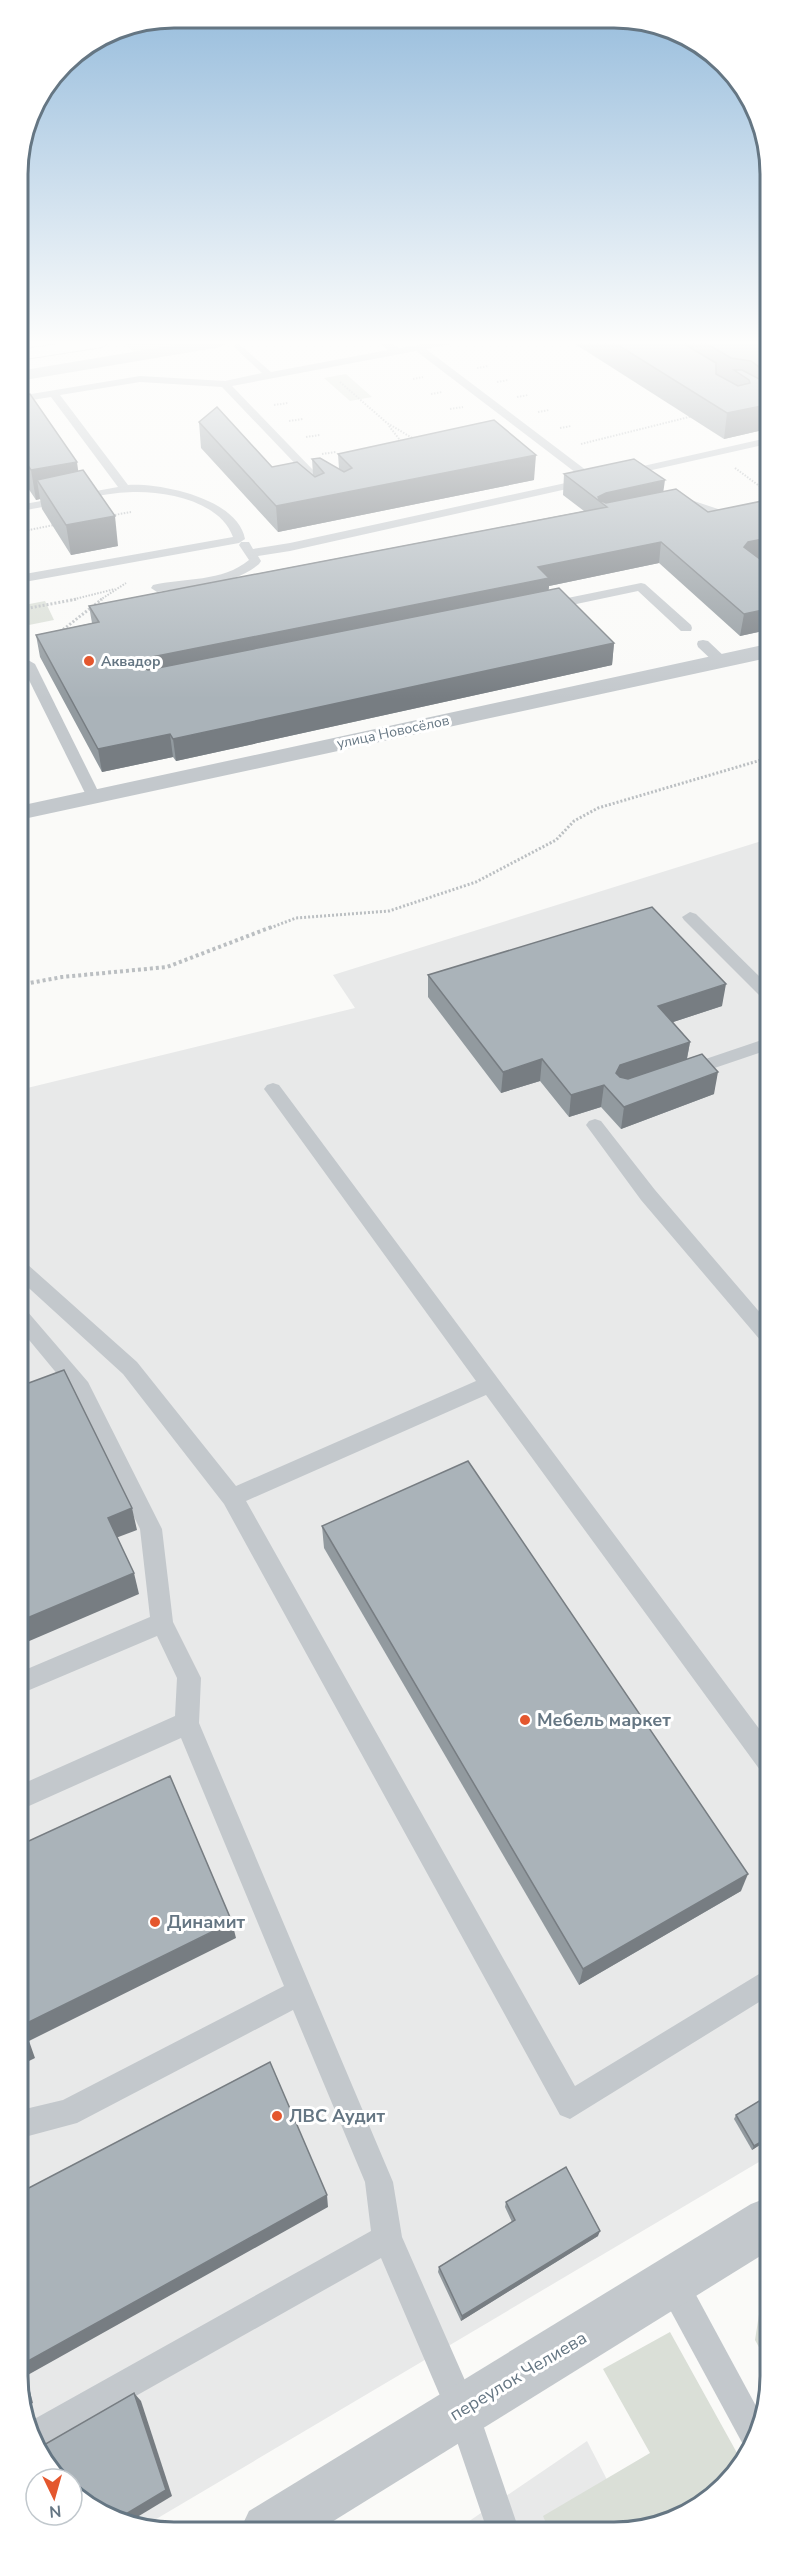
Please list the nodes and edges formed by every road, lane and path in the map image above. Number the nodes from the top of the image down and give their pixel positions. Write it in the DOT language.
graph roads {
  1 [pos="104,461"];
  2 [pos="299,461"];
  3 [pos="568,461"];
  4 [pos="678,461"];
  5 [pos="309,472"];
  6 [pos="593,480"];
  7 [pos="302,483"];
  8 [pos="125,489"];
  9 [pos="344,493"];
  10 [pos="664,505"];
  11 [pos="29,506"];
  12 [pos="131,512"];
  13 [pos="109,516"];
  14 [pos="748,518"];
  15 [pos="64,524"];
  16 [pos="29,530"];
  17 [pos="239,539"];
  18 [pos="251,553"];
  19 [pos="29,577"];
  20 [pos="120,587"];
  21 [pos="157,588"];
  22 [pos="536,608"];
  23 [pos="29,609"];
  24 [pos="90,613"];
  25 [pos="686,628"];
  26 [pos="703,644"];
  27 [pos="760,653"];
  28 [pos="721,661"];
  29 [pos="29,663"];
  30 [pos="29,666"];
  31 [pos="760,760"];
  32 [pos="94,797"];
  33 [pos="29,811"];
  34 [pos="690,917"];
  35 [pos="29,983"];
  36 [pos="760,986"];
  37 [pos="760,1047"];
  38 [pos="668,1078"];
  39 [pos="273,1089"];
  40 [pos="595,1125"];
  41 [pos="28,1277"];
  42 [pos="759,1325"];
  43 [pos="28,1330"];
  44 [pos="490,1384"];
  45 [pos="232,1497"];
  46 [pos="162,1623"];
  47 [pos="28,1679"];
  48 [pos="188,1723"];
  49 [pos="759,1749"];
  50 [pos="28,1794"];
  51 [pos="759,1987"];
  52 [pos="300,1992"];
  53 [pos="28,2122"];
  54 [pos="759,2229"];
  55 [pos="387,2238"];
  56 [pos="672,2282"];
  57 [pos="462,2410"];
  58 [pos="750,2427"];
  59 [pos="40,2433"];
  60 [pos="281,2522"];
  61 [pos="500,2522"];
  1 -- 8 [label="lane"];
  2 -- 5 [label="lane"];
  3 -- 6 [label="lane"];
  4 -- 6 [label="lane"];
  5 -- 7 [label="lane"];
  5 -- 9 [label="lane"];
  6 -- 18 [label="lane"];
  8 -- 11 [label="lane"];
  8 -- 17 [label="lane"];
  10 -- 14 [label="lane"];
  12 -- 13 [label="path"];
  15 -- 16 [label="path"];
  17 -- 18 [label="lane"];
  17 -- 19 [label="lane"];
  18 -- 21 [label="lane"];
  20 -- 23 [label="path"];
  22 -- 25 [label="lane"];
  24 -- 29 [label="path"];
  26 -- 28 [label="lane"];
  27 -- 28 [label="street, улица Новосёлов"];
  28 -- 32 [label="street, улица Новосёлов"];
  30 -- 32 [label="lane"];
  31 -- 35 [label="path"];
  32 -- 33 [label="street, улица Новосёлов"];
  34 -- 36 [label="lane"];
  37 -- 38 [label="lane"];
  39 -- 44 [label="lane"];
  40 -- 42 [label="lane"];
  41 -- 45 [label="lane"];
  43 -- 46 [label="lane"];
  44 -- 45 [label="lane"];
  44 -- 49 [label="lane"];
  45 -- 51 [label="lane"];
  46 -- 47 [label="lane"];
  46 -- 48 [label="lane"];
  48 -- 50 [label="lane"];
  48 -- 52 [label="lane"];
  52 -- 53 [label="lane"];
  52 -- 55 [label="lane"];
  54 -- 56 [label="street, переулок Челиева"];
  55 -- 57 [label="lane"];
  55 -- 59 [label="lane"];
  56 -- 57 [label="street, переулок Челиева"];
  56 -- 58 [label="lane"];
  57 -- 60 [label="street, переулок Челиева"];
  57 -- 61 [label="lane"];
}
